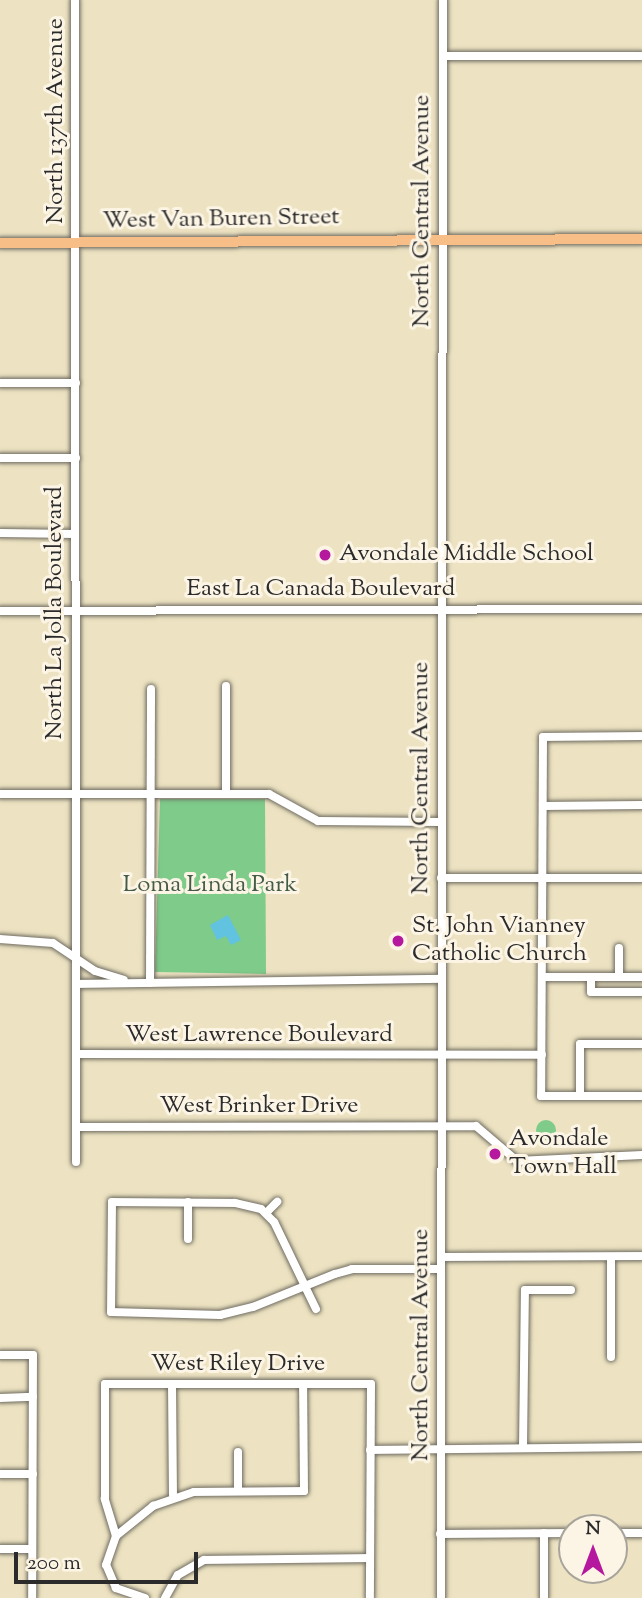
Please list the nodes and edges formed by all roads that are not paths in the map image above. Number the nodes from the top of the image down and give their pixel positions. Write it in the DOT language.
graph roads {
  1 [pos="75,0"];
  2 [pos="443,0"];
  3 [pos="443,56"];
  4 [pos="642,56"];
  5 [pos="442,239"];
  6 [pos="642,239"];
  7 [pos="76,242"];
  8 [pos="0,243"];
  9 [pos="0,383"];
  10 [pos="76,383"];
  11 [pos="0,458"];
  12 [pos="76,458"];
  13 [pos="0,533"];
  14 [pos="75,534"];
  15 [pos="442,609"];
  16 [pos="642,609"];
  17 [pos="0,611"];
  18 [pos="75,611"];
  19 [pos="226,686"];
  20 [pos="151,689"];
  21 [pos="642,736"];
  22 [pos="0,794"];
  23 [pos="75,794"];
  24 [pos="151,794"];
  25 [pos="226,794"];
  26 [pos="642,805"];
  27 [pos="543,806"];
  28 [pos="441,822"];
  29 [pos="441,878"];
  30 [pos="542,878"];
  31 [pos="642,878"];
  32 [pos="0,939"];
  33 [pos="619,948"];
  34 [pos="74,956"];
  35 [pos="542,977"];
  36 [pos="592,977"];
  37 [pos="619,977"];
  38 [pos="642,977"];
  39 [pos="441,979"];
  40 [pos="133,983"];
  41 [pos="150,983"];
  42 [pos="77,984"];
  43 [pos="642,992"];
  44 [pos="642,1044"];
  45 [pos="77,1054"];
  46 [pos="542,1055"];
  47 [pos="441,1056"];
  48 [pos="580,1096"];
  49 [pos="642,1096"];
  50 [pos="441,1126"];
  51 [pos="77,1127"];
  52 [pos="642,1155"];
  53 [pos="76,1162"];
  54 [pos="188,1202"];
  55 [pos="277,1202"];
  56 [pos="266,1213"];
  57 [pos="188,1239"];
  58 [pos="642,1256"];
  59 [pos="441,1257"];
  60 [pos="611,1257"];
  61 [pos="441,1269"];
  62 [pos="306,1286"];
  63 [pos="571,1290"];
  64 [pos="316,1309"];
  65 [pos="0,1355"];
  66 [pos="611,1357"];
  67 [pos="172,1384"];
  68 [pos="303,1384"];
  69 [pos="33,1397"];
  70 [pos="0,1398"];
  71 [pos="441,1447"];
  72 [pos="642,1447"];
  73 [pos="523,1448"];
  74 [pos="370,1450"];
  75 [pos="238,1452"];
  76 [pos="0,1474"];
  77 [pos="33,1474"];
  78 [pos="238,1491"];
  79 [pos="173,1495"];
  80 [pos="544,1533"];
  81 [pos="558,1533"];
  82 [pos="440,1534"];
  83 [pos="116,1536"];
  84 [pos="0,1549"];
  85 [pos="32,1549"];
  86 [pos="370,1558"];
  87 [pos="116,1588"];
  88 [pos="107,1596"];
  89 [pos="32,1598"];
  90 [pos="145,1598"];
  91 [pos="164,1598"];
  92 [pos="370,1598"];
  93 [pos="441,1598"];
  94 [pos="544,1598"];
  1 -- 7 [label="street, North 137th Avenue"];
  2 -- 3 [label="street, North Central Avenue"];
  3 -- 4 [label="street"];
  3 -- 5 [label="street, North Central Avenue"];
  5 -- 6 [label="main road, West Van Buren Street"];
  5 -- 7 [label="main road, West Van Buren Street"];
  5 -- 15 [label="street, North Central Avenue"];
  7 -- 8 [label="main road, West Van Buren Street"];
  7 -- 10 [label="street, North La Jolla Boulevard"];
  9 -- 10 [label="street"];
  10 -- 12 [label="street, North La Jolla Boulevard"];
  11 -- 12 [label="street"];
  12 -- 14 [label="street, North La Jolla Boulevard"];
  13 -- 14 [label="street"];
  14 -- 18 [label="street, North La Jolla Boulevard"];
  15 -- 16 [label="street, East La Canada Boulevard"];
  15 -- 18 [label="street, East La Canada Boulevard"];
  15 -- 28 [label="street, North Central Avenue"];
  17 -- 18 [label="street, East La Canada Boulevard"];
  18 -- 23 [label="street, North La Jolla Boulevard"];
  19 -- 25 [label="street"];
  20 -- 24 [label="street"];
  21 -- 27 [label="street"];
  22 -- 23 [label="street"];
  23 -- 24 [label="street"];
  23 -- 34 [label="street, North La Jolla Boulevard"];
  24 -- 25 [label="street"];
  24 -- 41 [label="street"];
  25 -- 28 [label="street"];
  26 -- 27 [label="street"];
  27 -- 30 [label="street"];
  28 -- 29 [label="street, North Central Avenue"];
  29 -- 30 [label="street"];
  29 -- 39 [label="street, North Central Avenue"];
  30 -- 31 [label="street"];
  30 -- 35 [label="street"];
  32 -- 34 [label="street"];
  33 -- 37 [label="street"];
  34 -- 40 [label="street"];
  34 -- 42 [label="street, North La Jolla Boulevard"];
  35 -- 36 [label="street"];
  35 -- 46 [label="street"];
  36 -- 37 [label="street"];
  36 -- 43 [label="street"];
  37 -- 38 [label="street"];
  39 -- 41 [label="street"];
  39 -- 47 [label="street, North Central Avenue"];
  40 -- 41 [label="street"];
  40 -- 42 [label="street"];
  42 -- 45 [label="street, North La Jolla Boulevard"];
  44 -- 48 [label="street"];
  45 -- 47 [label="street, West Lawrence Boulevard"];
  45 -- 51 [label="street, North La Jolla Boulevard"];
  46 -- 47 [label="street, West Lawrence Boulevard"];
  46 -- 48 [label="street"];
  47 -- 50 [label="street, North Central Avenue"];
  48 -- 49 [label="street"];
  50 -- 51 [label="street, West Brinker Drive"];
  50 -- 52 [label="street, West Brinker Drive"];
  50 -- 59 [label="street, North Central Avenue"];
  51 -- 53 [label="street, North La Jolla Boulevard"];
  54 -- 56 [label="street"];
  54 -- 57 [label="street"];
  54 -- 62 [label="street"];
  55 -- 56 [label="street"];
  56 -- 62 [label="street"];
  58 -- 60 [label="street"];
  59 -- 60 [label="street"];
  59 -- 61 [label="street, North Central Avenue"];
  60 -- 66 [label="street"];
  61 -- 62 [label="street"];
  61 -- 71 [label="street, North Central Avenue"];
  62 -- 64 [label="street"];
  63 -- 73 [label="street"];
  65 -- 69 [label="street"];
  67 -- 68 [label="street, West Riley Drive"];
  67 -- 79 [label="street"];
  67 -- 83 [label="street, West Riley Drive"];
  68 -- 74 [label="street, West Riley Drive"];
  68 -- 78 [label="street"];
  69 -- 70 [label="street"];
  69 -- 77 [label="street"];
  71 -- 73 [label="street"];
  71 -- 74 [label="street"];
  71 -- 82 [label="street, North Central Avenue"];
  72 -- 73 [label="street"];
  74 -- 86 [label="street"];
  75 -- 78 [label="street"];
  76 -- 77 [label="street"];
  77 -- 85 [label="street"];
  78 -- 79 [label="street"];
  79 -- 83 [label="street"];
  80 -- 81 [label="street"];
  80 -- 82 [label="street"];
  80 -- 94 [label="street"];
  82 -- 93 [label="street, North Central Avenue"];
  83 -- 87 [label="street"];
  84 -- 85 [label="street"];
  85 -- 89 [label="street"];
  86 -- 91 [label="street"];
  86 -- 92 [label="street"];
  87 -- 88 [label="street"];
  87 -- 90 [label="street"];
}
